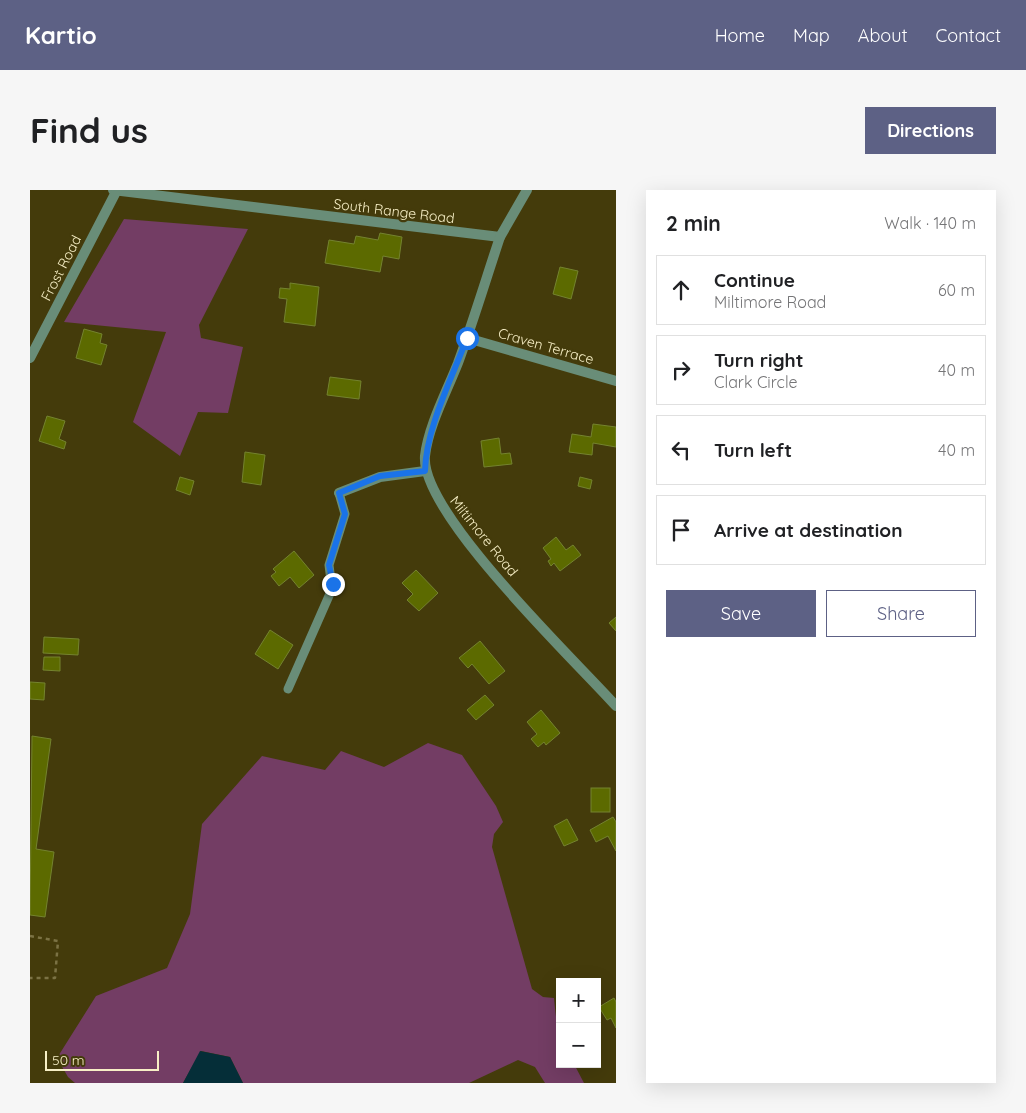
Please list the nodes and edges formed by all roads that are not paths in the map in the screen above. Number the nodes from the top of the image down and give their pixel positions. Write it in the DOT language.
graph roads {
  1 [pos="115,190"];
  2 [pos="527,190"];
  3 [pos="500,237"];
  4 [pos="467,338"];
  5 [pos="30,358"];
  6 [pos="616,381"];
  7 [pos="425,471"];
  8 [pos="339,493"];
  9 [pos="288,689"];
  10 [pos="616,706"];
  1 -- 3 [label="street, South Range Road"];
  1 -- 5 [label="street, Frost Road"];
  2 -- 3 [label="street"];
  3 -- 4 [label="street"];
  4 -- 6 [label="street, Craven Terrace"];
  4 -- 7 [label="street"];
  7 -- 8 [label="street"];
  7 -- 10 [label="street, Miltimore Road"];
  8 -- 9 [label="lane"];
}
